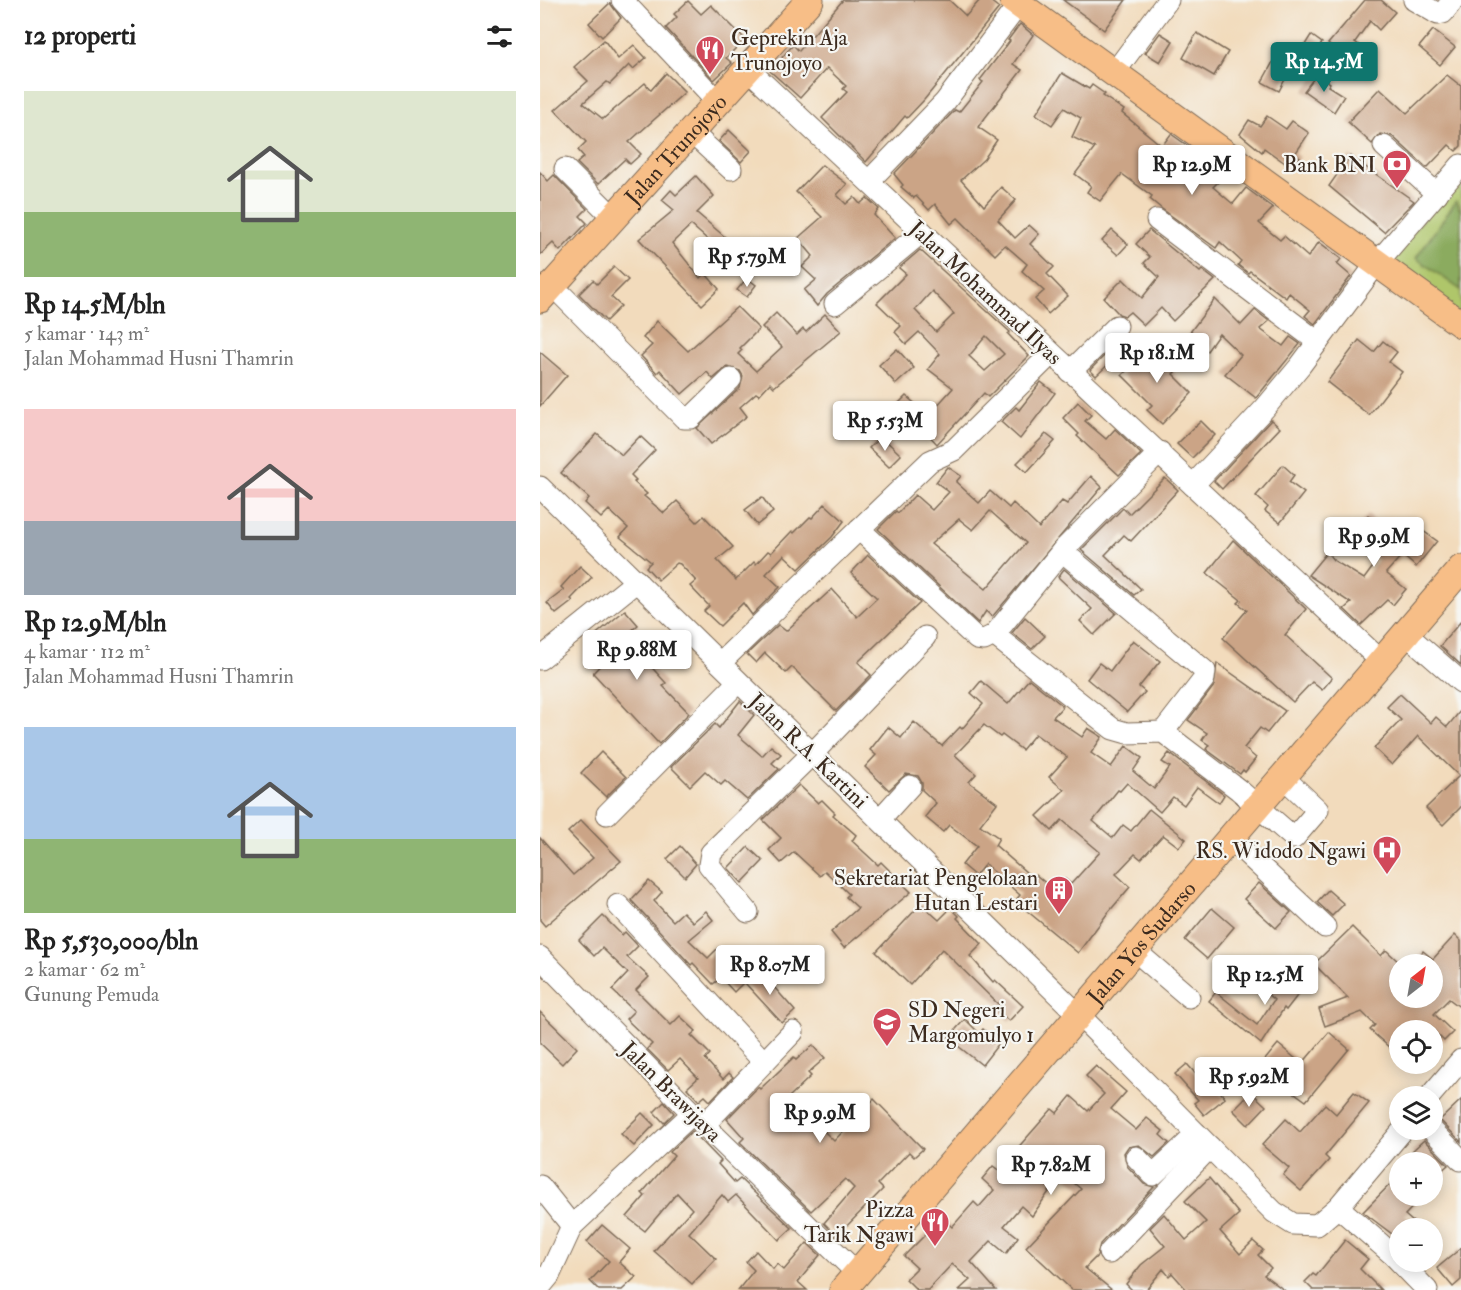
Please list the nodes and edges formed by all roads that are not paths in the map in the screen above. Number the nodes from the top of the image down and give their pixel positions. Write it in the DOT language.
graph roads {
  1 [pos="622,0"];
  2 [pos="810,0"];
  3 [pos="1168,0"];
  4 [pos="1414,0"];
  5 [pos="1454,0"];
  6 [pos="1016,2"];
  7 [pos="749,70"];
  8 [pos="1114,73"];
  9 [pos="718,102"];
  10 [pos="690,131"];
  11 [pos="1384,146"];
  12 [pos="1461,165"];
  13 [pos="565,169"];
  14 [pos="730,169"];
  15 [pos="869,181"];
  16 [pos="1437,194"];
  17 [pos="613,217"];
  18 [pos="1157,220"];
  19 [pos="922,232"];
  20 [pos="1377,263"];
  21 [pos="544,291"];
  22 [pos="835,304"];
  23 [pos="1461,324"];
  24 [pos="1117,327"];
  25 [pos="1318,342"];
  26 [pos="1051,354"];
  27 [pos="1070,372"];
  28 [pos="731,379"];
  29 [pos="1160,452"];
  30 [pos="1193,485"];
  31 [pos="540,487"];
  32 [pos="859,529"];
  33 [pos="1062,550"];
  34 [pos="1458,579"];
  35 [pos="637,581"];
  36 [pos="1405,633"];
  37 [pos="994,635"];
  38 [pos="926,637"];
  39 [pos="540,659"];
  40 [pos="1380,661"];
  41 [pos="720,663"];
  42 [pos="738,682"];
  43 [pos="1461,682"];
  44 [pos="1163,732"];
  45 [pos="813,753"];
  46 [pos="1282,776"];
  47 [pos="910,786"];
  48 [pos="1256,806"];
  49 [pos="607,814"];
  50 [pos="880,819"];
  51 [pos="1229,837"];
  52 [pos="618,905"];
  53 [pos="748,912"];
  54 [pos="1324,927"];
  55 [pos="1133,949"];
  56 [pos="542,963"];
  57 [pos="1189,997"];
  58 [pos="1077,1014"];
  59 [pos="793,1032"];
  60 [pos="1461,1059"];
  61 [pos="764,1062"];
  62 [pos="1438,1086"];
  63 [pos="698,1119"];
  64 [pos="1203,1140"];
  65 [pos="1395,1140"];
  66 [pos="1442,1140"];
  67 [pos="1136,1156"];
  68 [pos="1461,1160"];
  69 [pos="540,1186"];
  70 [pos="1338,1208"];
  71 [pos="572,1226"];
  72 [pos="1109,1253"];
  73 [pos="850,1281"];
  74 [pos="540,1287"];
  75 [pos="1427,1290"];
  1 -- 9 [label="street"];
  2 -- 7 [label="main road, Jalan Trunojoyo"];
  3 -- 8 [label="street"];
  4 -- 5 [label="street"];
  6 -- 8 [label="main road"];
  6 -- 15 [label="street"];
  7 -- 9 [label="main road, Jalan Trunojoyo"];
  7 -- 15 [label="street, Jalan Mohammad Ilyas"];
  8 -- 20 [label="main road"];
  9 -- 10 [label="main road, Jalan Trunojoyo"];
  10 -- 14 [label="street"];
  10 -- 17 [label="main road, Jalan Trunojoyo"];
  11 -- 16 [label="street"];
  12 -- 16 [label="street"];
  13 -- 17 [label="street"];
  15 -- 19 [label="street, Jalan Mohammad Ilyas"];
  16 -- 20 [label="street"];
  17 -- 21 [label="main road, Jalan Trunojoyo"];
  18 -- 25 [label="street"];
  19 -- 22 [label="street"];
  19 -- 26 [label="street, Jalan Mohammad Ilyas"];
  20 -- 23 [label="main road"];
  20 -- 25 [label="street"];
  21 -- 28 [label="street"];
  24 -- 27 [label="street"];
  25 -- 30 [label="street"];
  26 -- 27 [label="street, Jalan Mohammad Ilyas"];
  26 -- 32 [label="street"];
  27 -- 29 [label="street, Jalan Mohammad Ilyas"];
  29 -- 30 [label="street, Jalan Mohammad Ilyas"];
  29 -- 33 [label="street"];
  30 -- 40 [label="street, Jalan Mohammad Ilyas"];
  31 -- 35 [label="street, Jalan R.A. Kartini"];
  32 -- 37 [label="street"];
  32 -- 41 [label="street"];
  33 -- 37 [label="street"];
  33 -- 44 [label="street"];
  34 -- 36 [label="main road, Jalan Yos Sudarso"];
  35 -- 39 [label="street"];
  35 -- 41 [label="street, Jalan R.A. Kartini"];
  36 -- 40 [label="main road, Jalan Yos Sudarso"];
  36 -- 43 [label="street"];
  37 -- 44 [label="street"];
  38 -- 45 [label="street"];
  40 -- 46 [label="main road, Jalan Yos Sudarso"];
  41 -- 42 [label="street, Jalan R.A. Kartini"];
  42 -- 45 [label="street, Jalan R.A. Kartini"];
  42 -- 49 [label="street"];
  44 -- 48 [label="street"];
  45 -- 50 [label="street, Jalan R.A. Kartini"];
  45 -- 53 [label="street"];
  46 -- 48 [label="main road, Jalan Yos Sudarso"];
  46 -- 48 [label="street"];
  47 -- 50 [label="street"];
  48 -- 51 [label="main road, Jalan Yos Sudarso"];
  50 -- 58 [label="street, Jalan R.A. Kartini"];
  51 -- 54 [label="street"];
  51 -- 55 [label="main road, Jalan Yos Sudarso"];
  52 -- 61 [label="street"];
  55 -- 57 [label="street"];
  55 -- 58 [label="main road, Jalan Yos Sudarso"];
  56 -- 63 [label="street, Jalan Brawijaya"];
  58 -- 64 [label="street, Jalan R.A. Kartini"];
  58 -- 73 [label="main road, Jalan Yos Sudarso"];
  59 -- 61 [label="street"];
  60 -- 62 [label="street"];
  61 -- 63 [label="street"];
  63 -- 71 [label="street"];
  63 -- 73 [label="street, Jalan Brawijaya"];
  64 -- 67 [label="street"];
  64 -- 70 [label="street, Jalan R.A. Kartini"];
  64 -- 72 [label="street"];
  65 -- 70 [label="street, Jalan R.A. Kartini"];
  66 -- 68 [label="street"];
  69 -- 71 [label="street"];
  70 -- 75 [label="street"];
  71 -- 74 [label="street"];
}
